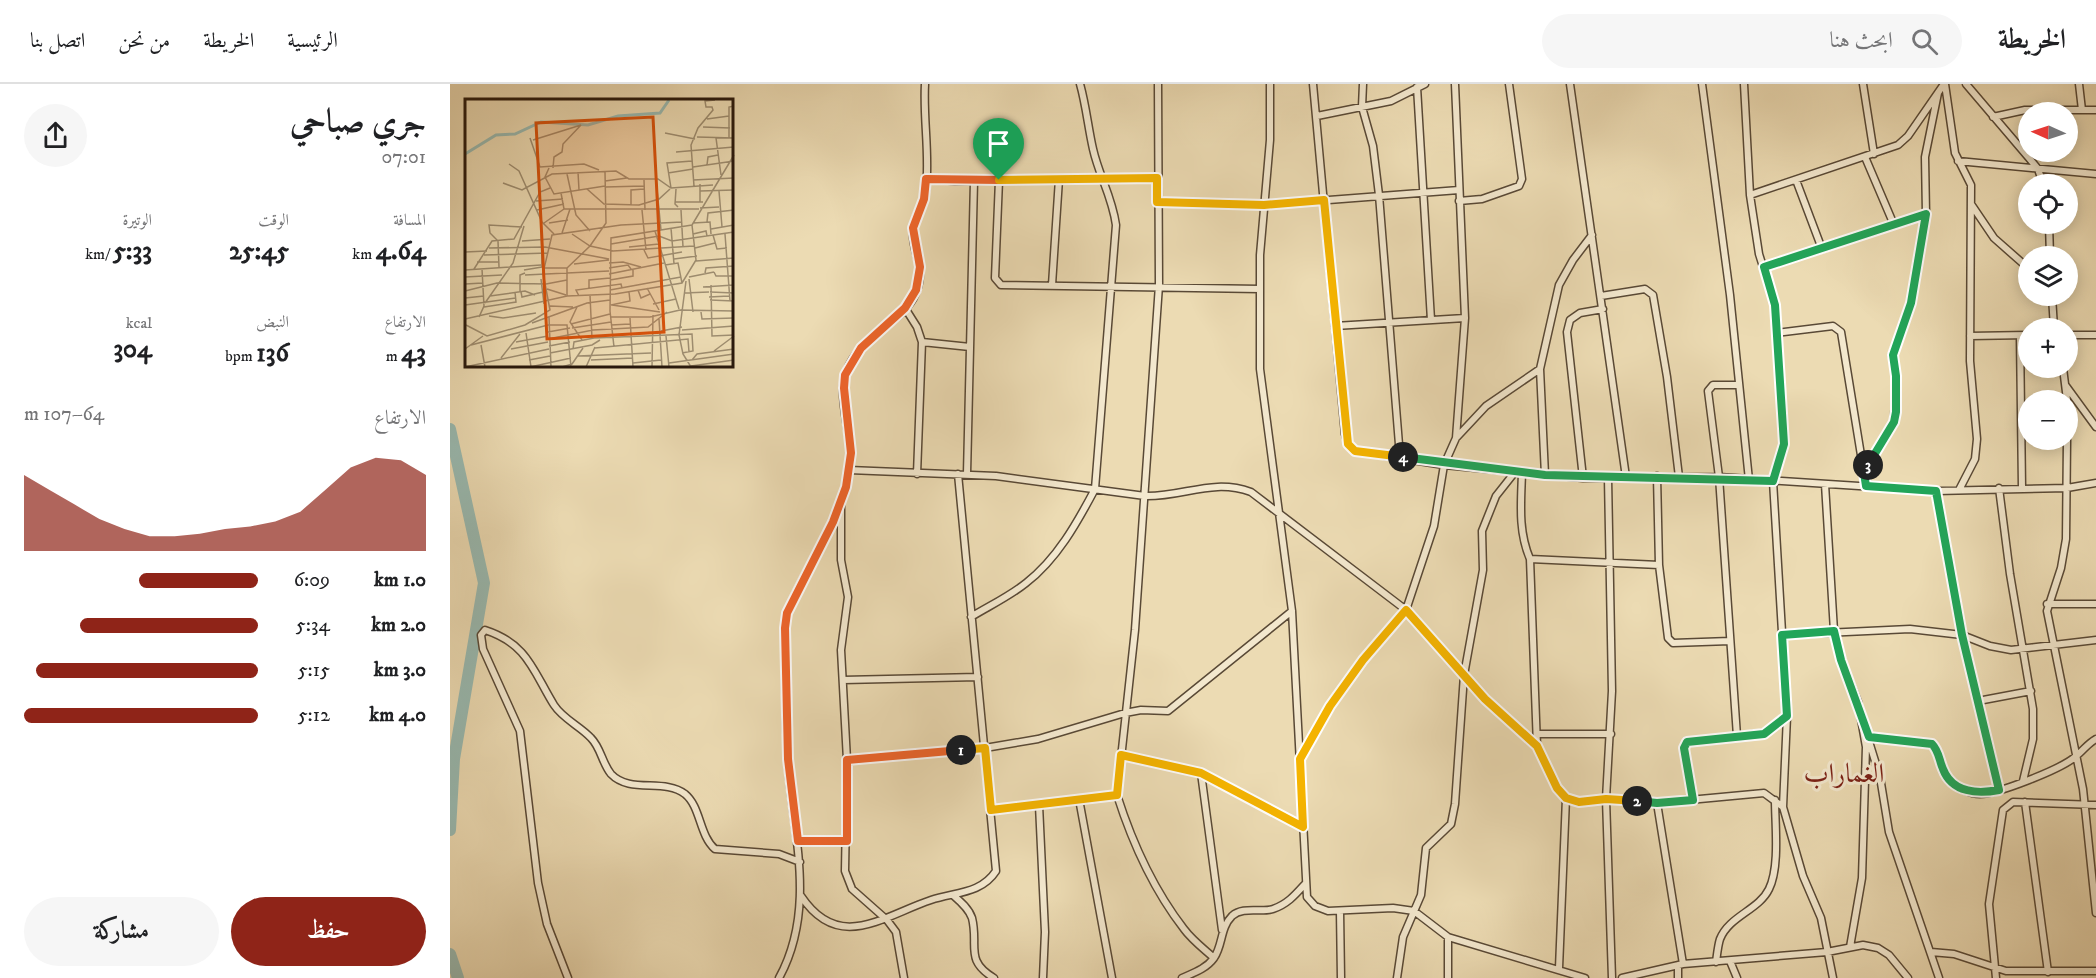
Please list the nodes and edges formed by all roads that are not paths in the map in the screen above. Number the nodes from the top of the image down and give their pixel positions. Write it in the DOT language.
graph roads {
  1 [pos="925,84"];
  2 [pos="1080,84"];
  3 [pos="1158,84"];
  4 [pos="1270,84"];
  5 [pos="1313,84"];
  6 [pos="1363,84"];
  7 [pos="1425,84"];
  8 [pos="1455,84"];
  9 [pos="1509,84"];
  10 [pos="1570,84"];
  11 [pos="1702,84"];
  12 [pos="1744,84"];
  13 [pos="1863,84"];
  14 [pos="1944,84"];
  15 [pos="1966,84"];
  16 [pos="2079,84"];
  17 [pos="1417,87"];
  18 [pos="1938,93"];
  19 [pos="1362,107"];
  20 [pos="2082,110"];
  21 [pos="2096,110"];
  22 [pos="1317,116"];
  23 [pos="1993,117"];
  24 [pos="1874,154"];
  25 [pos="1865,157"];
  26 [pos="1958,161"];
  27 [pos="2038,170"];
  28 [pos="2039,174"];
  29 [pos="2096,174"];
  30 [pos="1102,178"];
  31 [pos="1157,178"];
  32 [pos="926,179"];
  33 [pos="1059,179"];
  34 [pos="999,180"];
  35 [pos="1796,180"];
  36 [pos="974,181"];
  37 [pos="1459,190"];
  38 [pos="1424,192"];
  39 [pos="1379,195"];
  40 [pos="1750,195"];
  41 [pos="1324,200"];
  42 [pos="1460,201"];
  43 [pos="1157,202"];
  44 [pos="1970,203"];
  45 [pos="1264,205"];
  46 [pos="1926,214"];
  47 [pos="1894,225"];
  48 [pos="1592,235"];
  49 [pos="1822,249"];
  50 [pos="2018,259"];
  51 [pos="1764,267"];
  52 [pos="1052,285"];
  53 [pos="1111,285"];
  54 [pos="1159,285"];
  55 [pos="1260,289"];
  56 [pos="1601,296"];
  57 [pos="905,308"];
  58 [pos="1603,309"];
  59 [pos="1465,318"];
  60 [pos="1431,320"];
  61 [pos="1390,323"];
  62 [pos="1335,326"];
  63 [pos="1776,333"];
  64 [pos="2078,335"];
  65 [pos="2096,335"];
  66 [pos="1970,336"];
  67 [pos="2018,336"];
  68 [pos="922,342"];
  69 [pos="970,347"];
  70 [pos="1540,369"];
  71 [pos="2021,378"];
  72 [pos="2064,378"];
  73 [pos="1739,385"];
  74 [pos="2066,386"];
  75 [pos="2066,390"];
  76 [pos="2096,427"];
  77 [pos="1456,438"];
  78 [pos="2067,450"];
  79 [pos="1400,457"];
  80 [pos="1444,465"];
  81 [pos="849,470"];
  82 [pos="1518,473"];
  83 [pos="1864,473"];
  84 [pos="917,474"];
  85 [pos="958,474"];
  86 [pos="967,474"];
  87 [pos="1545,475"];
  88 [pos="1657,476"];
  89 [pos="1583,477"];
  90 [pos="1626,477"];
  91 [pos="1679,477"];
  92 [pos="1719,477"];
  93 [pos="1608,478"];
  94 [pos="1749,480"];
  95 [pos="1773,481"];
  96 [pos="2096,483"];
  97 [pos="1825,484"];
  98 [pos="1866,486"];
  99 [pos="1999,488"];
  100 [pos="2022,488"];
  101 [pos="2067,488"];
  102 [pos="1095,489"];
  103 [pos="1959,490"];
  104 [pos="1936,491"];
  105 [pos="1145,496"];
  106 [pos="840,503"];
  107 [pos="1281,515"];
  108 [pos="1530,559"];
  109 [pos="1610,562"];
  110 [pos="1659,566"];
  111 [pos="2096,603"];
  112 [pos="2047,604"];
  113 [pos="1406,610"];
  114 [pos="1292,611"];
  115 [pos="971,617"];
  116 [pos="1834,631"];
  117 [pos="1782,635"];
  118 [pos="1962,635"];
  119 [pos="2096,640"];
  120 [pos="1730,641"];
  121 [pos="2054,643"];
  122 [pos="2023,648"];
  123 [pos="1464,675"];
  124 [pos="978,677"];
  125 [pos="843,680"];
  126 [pos="2031,690"];
  127 [pos="1978,701"];
  128 [pos="1125,713"];
  129 [pos="1787,716"];
  130 [pos="1865,730"];
  131 [pos="1537,734"];
  132 [pos="1611,734"];
  133 [pos="1737,736"];
  134 [pos="1869,737"];
  135 [pos="2096,739"];
  136 [pos="1537,746"];
  137 [pos="985,748"];
  138 [pos="1121,755"];
  139 [pos="2077,756"];
  140 [pos="1300,759"];
  141 [pos="847,760"];
  142 [pos="1201,773"];
  143 [pos="2023,781"];
  144 [pos="1999,790"];
  145 [pos="1117,795"];
  146 [pos="1566,798"];
  147 [pos="1079,799"];
  148 [pos="1606,799"];
  149 [pos="1693,800"];
  150 [pos="1775,800"];
  151 [pos="2025,802"];
  152 [pos="1657,803"];
  153 [pos="1039,805"];
  154 [pos="2086,805"];
  155 [pos="2096,805"];
  156 [pos="1783,807"];
  157 [pos="991,810"];
  158 [pos="1303,827"];
  159 [pos="798,841"];
  160 [pos="847,841"];
  161 [pos="800,862"];
  162 [pos="1306,883"];
  163 [pos="801,896"];
  164 [pos="954,896"];
  165 [pos="1340,911"];
  166 [pos="1414,911"];
  167 [pos="2096,914"];
  168 [pos="887,920"];
  169 [pos="1222,931"];
  170 [pos="1448,937"];
  171 [pos="1850,947"];
  172 [pos="1827,951"];
  173 [pos="1931,952"];
  174 [pos="1214,958"];
  175 [pos="1730,960"];
  176 [pos="1716,962"];
  177 [pos="1680,964"];
  178 [pos="1559,968"];
  179 [pos="1994,969"];
  180 [pos="2096,971"];
  181 [pos="2048,972"];
  182 [pos="2076,975"];
  183 [pos="1640,976"];
  184 [pos="568,978"];
  185 [pos="779,978"];
  186 [pos="904,978"];
  187 [pos="994,978"];
  188 [pos="1043,978"];
  189 [pos="1112,978"];
  190 [pos="1182,978"];
  191 [pos="1341,978"];
  192 [pos="1397,978"];
  193 [pos="1448,978"];
  194 [pos="1582,978"];
  195 [pos="1612,978"];
  196 [pos="1622,978"];
  197 [pos="1678,978"];
  198 [pos="1737,978"];
  199 [pos="1833,978"];
  200 [pos="1908,978"];
  201 [pos="1939,978"];
  202 [pos="1996,978"];
  1 -- 32 [label="street"];
  2 -- 30 [label="street"];
  3 -- 31 [label="street"];
  4 -- 45 [label="street"];
  5 -- 22 [label="street"];
  6 -- 19 [label="street"];
  7 -- 17 [label="street"];
  8 -- 37 [label="street"];
  9 -- 42 [label="street"];
  10 -- 48 [label="street"];
  11 -- 73 [label="street"];
  12 -- 40 [label="street"];
  13 -- 24 [label="street"];
  14 -- 18 [label="street"];
  14 -- 26 [label="street"];
  15 -- 23 [label="street"];
  16 -- 20 [label="street"];
  17 -- 19 [label="street"];
  17 -- 38 [label="street"];
  18 -- 24 [label="street"];
  18 -- 46 [label="street"];
  19 -- 22 [label="street"];
  19 -- 39 [label="street"];
  20 -- 21 [label="street"];
  20 -- 23 [label="street"];
  22 -- 41 [label="street"];
  23 -- 27 [label="street"];
  24 -- 25 [label="street"];
  25 -- 35 [label="street"];
  25 -- 47 [label="street"];
  26 -- 27 [label="street"];
  26 -- 44 [label="street"];
  27 -- 28 [label="street"];
  27 -- 29 [label="street"];
  30 -- 31 [label="street"];
  30 -- 33 [label="street"];
  30 -- 53 [label="street"];
  31 -- 43 [label="street"];
  32 -- 36 [label="street"];
  32 -- 57 [label="street"];
  33 -- 34 [label="street"];
  33 -- 52 [label="street"];
  34 -- 36 [label="street"];
  34 -- 52 [label="street"];
  35 -- 40 [label="street"];
  35 -- 49 [label="street"];
  36 -- 69 [label="street"];
  37 -- 38 [label="street"];
  37 -- 42 [label="street"];
  38 -- 39 [label="street"];
  38 -- 60 [label="street"];
  39 -- 41 [label="street"];
  39 -- 61 [label="street"];
  40 -- 51 [label="street"];
  41 -- 45 [label="street"];
  41 -- 62 [label="street"];
  42 -- 59 [label="street"];
  43 -- 45 [label="street"];
  43 -- 54 [label="street"];
  44 -- 50 [label="street"];
  44 -- 66 [label="street"];
  45 -- 55 [label="street"];
  46 -- 47 [label="street"];
  46 -- 83 [label="street"];
  47 -- 49 [label="street"];
  48 -- 56 [label="street"];
  48 -- 70 [label="street"];
  49 -- 51 [label="street"];
  51 -- 63 [label="street"];
  52 -- 53 [label="street"];
  53 -- 54 [label="street"];
  53 -- 102 [label="street"];
  54 -- 55 [label="street"];
  54 -- 105 [label="street"];
  55 -- 107 [label="street"];
  56 -- 58 [label="street"];
  56 -- 91 [label="street"];
  57 -- 68 [label="street"];
  57 -- 81 [label="street"];
  58 -- 89 [label="street"];
  58 -- 90 [label="street"];
  59 -- 60 [label="street"];
  59 -- 77 [label="street"];
  60 -- 61 [label="street"];
  61 -- 62 [label="street"];
  61 -- 79 [label="street"];
  62 -- 79 [label="street"];
  63 -- 83 [label="street"];
  63 -- 95 [label="street"];
  64 -- 65 [label="street"];
  66 -- 67 [label="street"];
  66 -- 103 [label="street"];
  68 -- 69 [label="street"];
  68 -- 84 [label="street"];
  69 -- 86 [label="street"];
  70 -- 77 [label="street"];
  70 -- 87 [label="street"];
  71 -- 100 [label="street"];
  72 -- 74 [label="street"];
  73 -- 92 [label="street"];
  73 -- 94 [label="street"];
  74 -- 75 [label="street"];
  74 -- 76 [label="street"];
  77 -- 80 [label="street"];
  78 -- 101 [label="street"];
  79 -- 80 [label="street"];
  80 -- 82 [label="street"];
  80 -- 113 [label="street"];
  81 -- 84 [label="street"];
  81 -- 106 [label="street"];
  82 -- 87 [label="street"];
  82 -- 108 [label="street"];
  82 -- 123 [label="street"];
  83 -- 98 [label="street"];
  84 -- 85 [label="street"];
  85 -- 86 [label="street"];
  85 -- 115 [label="street"];
  86 -- 102 [label="street"];
  87 -- 89 [label="street"];
  88 -- 90 [label="street"];
  88 -- 91 [label="street"];
  88 -- 110 [label="street"];
  89 -- 93 [label="street"];
  90 -- 93 [label="street"];
  91 -- 92 [label="street"];
  92 -- 94 [label="street"];
  92 -- 120 [label="street"];
  93 -- 109 [label="street"];
  94 -- 95 [label="street"];
  95 -- 97 [label="street"];
  95 -- 117 [label="street"];
  96 -- 101 [label="street"];
  97 -- 98 [label="street"];
  97 -- 116 [label="street"];
  98 -- 104 [label="street"];
  99 -- 100 [label="street"];
  99 -- 103 [label="street"];
  99 -- 122 [label="street"];
  100 -- 101 [label="street"];
  101 -- 112 [label="street"];
  102 -- 105 [label="street"];
  102 -- 115 [label="street"];
  103 -- 104 [label="street"];
  104 -- 118 [label="street"];
  105 -- 107 [label="street"];
  105 -- 128 [label="street"];
  106 -- 125 [label="street"];
  106 -- 159 [label="street"];
  107 -- 113 [label="street"];
  107 -- 114 [label="street"];
  108 -- 109 [label="street"];
  108 -- 131 [label="street"];
  109 -- 110 [label="street"];
  109 -- 132 [label="street"];
  110 -- 120 [label="street"];
  111 -- 112 [label="street"];
  112 -- 121 [label="street"];
  113 -- 123 [label="street"];
  113 -- 140 [label="street"];
  114 -- 128 [label="street"];
  114 -- 140 [label="street"];
  115 -- 124 [label="street"];
  116 -- 117 [label="street"];
  116 -- 118 [label="street"];
  116 -- 130 [label="street"];
  117 -- 129 [label="street"];
  118 -- 122 [label="street"];
  118 -- 127 [label="street"];
  119 -- 121 [label="street"];
  120 -- 133 [label="street"];
  121 -- 122 [label="street"];
  121 -- 139 [label="street"];
  122 -- 126 [label="street"];
  123 -- 136 [label="street"];
  123 -- 166 [label="street"];
  124 -- 125 [label="street"];
  124 -- 137 [label="street"];
  125 -- 141 [label="street"];
  126 -- 127 [label="street"];
  126 -- 143 [label="street"];
  127 -- 144 [label="street"];
  128 -- 137 [label="street"];
  128 -- 138 [label="street"];
  129 -- 133 [label="street"];
  129 -- 156 [label="street"];
  130 -- 134 [label="street"];
  130 -- 171 [label="street"];
  131 -- 132 [label="street"];
  131 -- 136 [label="street"];
  132 -- 148 [label="street"];
  133 -- 149 [label="street"];
  134 -- 144 [label="street"];
  134 -- 173 [label="street"];
  135 -- 139 [label="street"];
  136 -- 146 [label="street"];
  137 -- 141 [label="street"];
  137 -- 157 [label="street"];
  138 -- 142 [label="street"];
  138 -- 145 [label="street"];
  139 -- 143 [label="street"];
  139 -- 154 [label="street"];
  140 -- 158 [label="street"];
  141 -- 160 [label="street"];
  142 -- 158 [label="street"];
  142 -- 169 [label="street"];
  143 -- 144 [label="street"];
  145 -- 147 [label="street"];
  145 -- 174 [label="street"];
  146 -- 148 [label="street"];
  146 -- 178 [label="street"];
  147 -- 153 [label="street"];
  147 -- 189 [label="street"];
  148 -- 152 [label="street"];
  148 -- 195 [label="street"];
  149 -- 150 [label="street"];
  149 -- 152 [label="street"];
  150 -- 156 [label="street"];
  150 -- 176 [label="street"];
  151 -- 154 [label="street"];
  151 -- 179 [label="street"];
  151 -- 181 [label="street"];
  152 -- 177 [label="street"];
  153 -- 157 [label="street"];
  153 -- 188 [label="street"];
  154 -- 155 [label="street"];
  154 -- 167 [label="street"];
  156 -- 172 [label="street"];
  157 -- 164 [label="street"];
  158 -- 162 [label="street"];
  159 -- 160 [label="street"];
  159 -- 161 [label="street"];
  160 -- 168 [label="street"];
  161 -- 163 [label="street"];
  161 -- 184 [label="street"];
  162 -- 165 [label="street"];
  162 -- 169 [label="street"];
  163 -- 168 [label="street"];
  163 -- 185 [label="street"];
  164 -- 168 [label="street"];
  164 -- 187 [label="street"];
  165 -- 166 [label="street"];
  165 -- 191 [label="street"];
  166 -- 170 [label="street"];
  166 -- 192 [label="street"];
  168 -- 186 [label="street"];
  169 -- 174 [label="street"];
  170 -- 178 [label="street"];
  170 -- 193 [label="street"];
  171 -- 172 [label="street"];
  171 -- 200 [label="street"];
  172 -- 175 [label="street"];
  172 -- 199 [label="street"];
  173 -- 179 [label="street"];
  173 -- 201 [label="street"];
  174 -- 190 [label="street"];
  175 -- 176 [label="street"];
  175 -- 198 [label="street"];
  176 -- 177 [label="street"];
  177 -- 183 [label="street"];
  177 -- 197 [label="street"];
  178 -- 194 [label="street"];
  179 -- 181 [label="street"];
  179 -- 202 [label="street"];
  180 -- 182 [label="street"];
  181 -- 182 [label="street"];
  183 -- 196 [label="street"];
}
